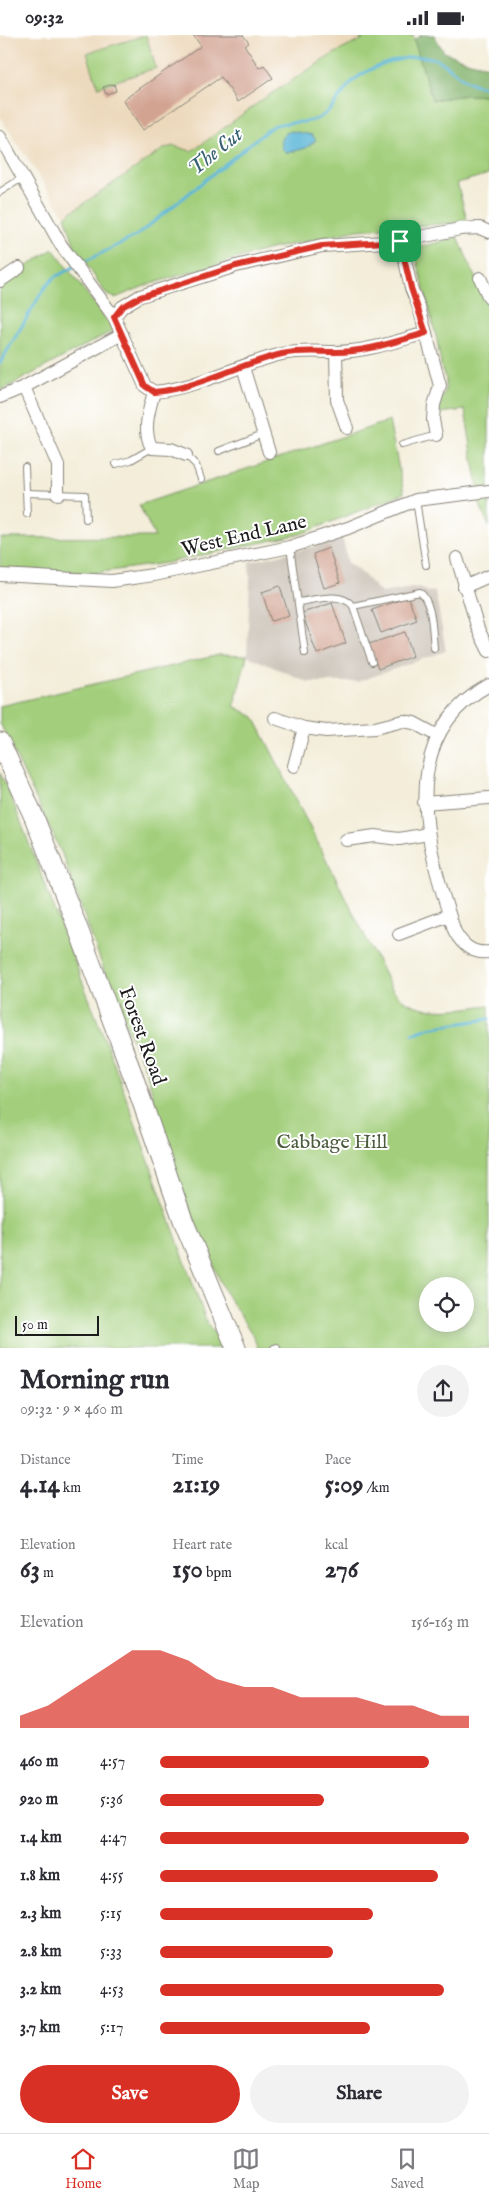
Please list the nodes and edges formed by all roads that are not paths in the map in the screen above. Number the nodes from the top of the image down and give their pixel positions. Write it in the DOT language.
graph roads {
  1 [pos="0,137"];
  2 [pos="22,178"];
  3 [pos="0,192"];
  4 [pos="489,232"];
  5 [pos="400,241"];
  6 [pos="19,268"];
  7 [pos="485,276"];
  8 [pos="0,281"];
  9 [pos="489,298"];
  10 [pos="114,317"];
  11 [pos="426,333"];
  12 [pos="122,334"];
  13 [pos="336,352"];
  14 [pos="243,367"];
  15 [pos="24,387"];
  16 [pos="154,392"];
  17 [pos="0,397"];
  18 [pos="347,428"];
  19 [pos="263,434"];
  20 [pos="436,435"];
  21 [pos="402,445"];
  22 [pos="152,448"];
  23 [pos="219,451"];
  24 [pos="269,452"];
  25 [pos="186,455"];
  26 [pos="116,464"];
  27 [pos="25,467"];
  28 [pos="201,479"];
  29 [pos="489,491"];
  30 [pos="27,493"];
  31 [pos="58,494"];
  32 [pos="416,500"];
  33 [pos="27,514"];
  34 [pos="86,519"];
  35 [pos="290,547"];
  36 [pos="457,558"];
  37 [pos="426,565"];
  38 [pos="0,575"];
  39 [pos="489,576"];
  40 [pos="464,587"];
  41 [pos="298,602"];
  42 [pos="353,606"];
  43 [pos="434,648"];
  44 [pos="489,651"];
  45 [pos="306,653"];
  46 [pos="372,662"];
  47 [pos="489,685"];
  48 [pos="275,718"];
  49 [pos="304,728"];
  50 [pos="438,736"];
  51 [pos="0,742"];
  52 [pos="294,766"];
  53 [pos="489,798"];
  54 [pos="424,803"];
  55 [pos="428,834"];
  56 [pos="346,839"];
  57 [pos="449,915"];
  58 [pos="399,934"];
  59 [pos="489,952"];
  60 [pos="236,1348"];
  1 -- 2 [label="street"];
  2 -- 3 [label="lane"];
  2 -- 10 [label="street"];
  4 -- 5 [label="street"];
  5 -- 10 [label="street"];
  5 -- 11 [label="street"];
  6 -- 8 [label="street"];
  7 -- 9 [label="street"];
  10 -- 12 [label="street"];
  11 -- 13 [label="street"];
  11 -- 20 [label="street"];
  12 -- 15 [label="street"];
  12 -- 16 [label="street"];
  13 -- 14 [label="street"];
  13 -- 18 [label="street"];
  14 -- 16 [label="street"];
  14 -- 19 [label="street"];
  15 -- 17 [label="street"];
  15 -- 31 [label="street"];
  16 -- 22 [label="street"];
  19 -- 23 [label="lane"];
  19 -- 24 [label="street"];
  20 -- 21 [label="lane"];
  22 -- 25 [label="street"];
  22 -- 26 [label="lane"];
  25 -- 28 [label="lane"];
  27 -- 30 [label="lane"];
  29 -- 32 [label="street, West End Lane"];
  30 -- 31 [label="lane"];
  30 -- 33 [label="lane"];
  31 -- 34 [label="lane"];
  32 -- 35 [label="street, West End Lane"];
  32 -- 37 [label="lane"];
  35 -- 38 [label="street, West End Lane"];
  35 -- 41 [label="lane"];
  36 -- 40 [label="street"];
  39 -- 40 [label="street"];
  40 -- 44 [label="street"];
  41 -- 42 [label="lane"];
  41 -- 45 [label="lane"];
  42 -- 43 [label="lane"];
  42 -- 46 [label="lane"];
  47 -- 50 [label="street"];
  48 -- 49 [label="street"];
  49 -- 50 [label="street"];
  49 -- 52 [label="street"];
  50 -- 54 [label="street"];
  51 -- 60 [label="main road, Forest Road"];
  53 -- 54 [label="street"];
  54 -- 55 [label="street"];
  55 -- 56 [label="street"];
  55 -- 57 [label="street"];
  57 -- 58 [label="street"];
  57 -- 59 [label="street"];
}
